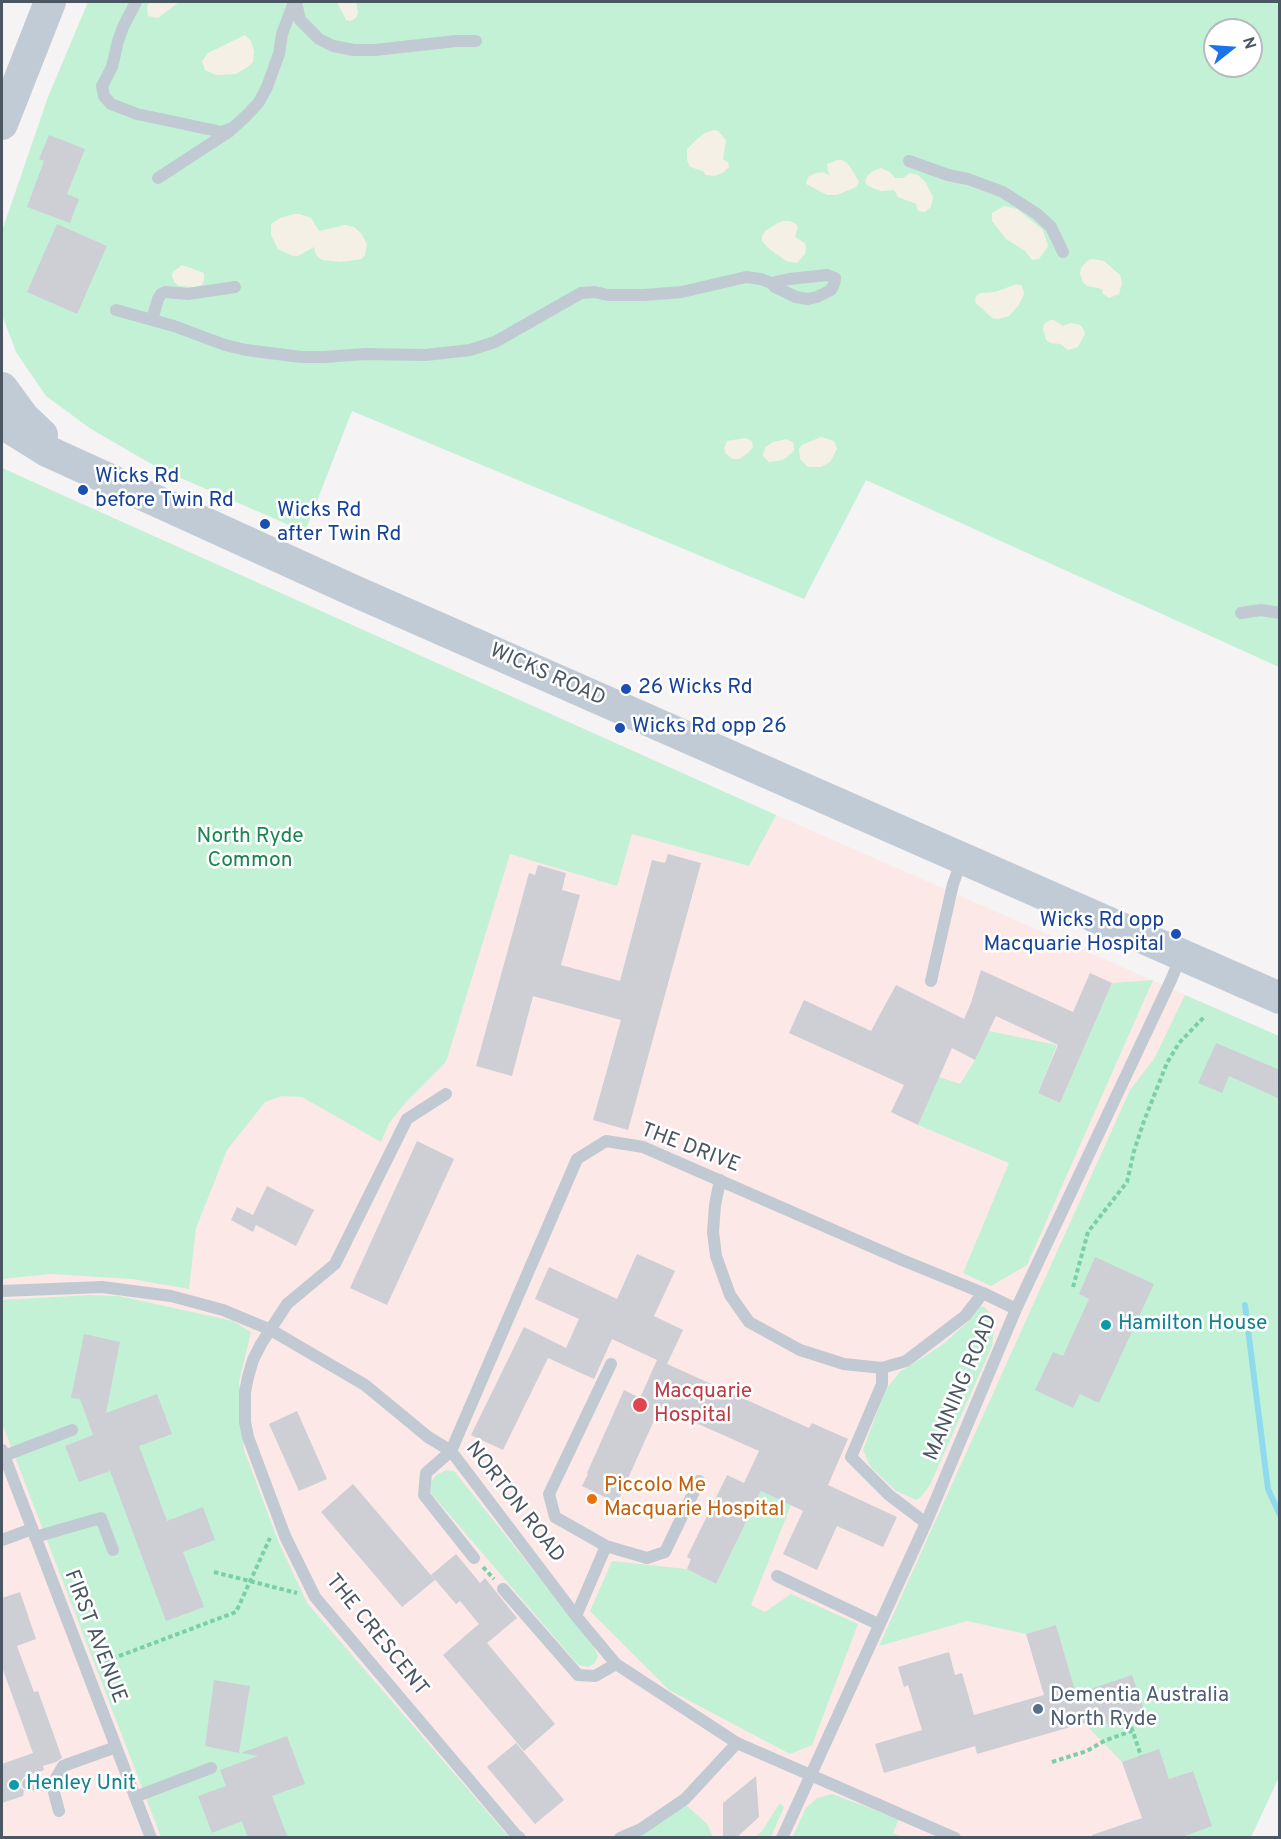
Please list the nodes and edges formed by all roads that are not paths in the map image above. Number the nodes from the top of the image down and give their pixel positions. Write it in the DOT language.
graph roads {
  1 [pos="32,2"];
  2 [pos="50,2"];
  3 [pos="136,2"];
  4 [pos="295,2"];
  5 [pos="36,35"];
  6 [pos="476,41"];
  7 [pos="2,124"];
  8 [pos="233,128"];
  9 [pos="909,161"];
  10 [pos="158,178"];
  11 [pos="1063,252"];
  12 [pos="771,283"];
  13 [pos="236,287"];
  14 [pos="116,310"];
  15 [pos="152,320"];
  16 [pos="2,388"];
  17 [pos="2,423"];
  18 [pos="2,439"];
  19 [pos="61,457"];
  20 [pos="1241,613"];
  21 [pos="1280,613"];
  22 [pos="962,859"];
  23 [pos="1181,955"];
  24 [pos="931,981"];
  25 [pos="1280,998"];
  26 [pos="446,1094"];
  27 [pos="720,1180"];
  28 [pos="2,1291"];
  29 [pos="983,1293"];
  30 [pos="1016,1309"];
  31 [pos="271,1330"];
  32 [pos="611,1364"];
  33 [pos="882,1368"];
  34 [pos="72,1430"];
  35 [pos="451,1451"];
  36 [pos="3,1453"];
  37 [pos="699,1481"];
  38 [pos="926,1523"];
  39 [pos="33,1533"];
  40 [pos="2,1539"];
  41 [pos="606,1546"];
  42 [pos="113,1550"];
  43 [pos="474,1558"];
  44 [pos="777,1576"];
  45 [pos="503,1589"];
  46 [pos="576,1616"];
  47 [pos="878,1624"];
  48 [pos="616,1664"];
  49 [pos="736,1743"];
  50 [pos="116,1747"];
  51 [pos="211,1768"];
  52 [pos="811,1774"];
  53 [pos="28,1784"];
  54 [pos="52,1785"];
  55 [pos="135,1797"];
  56 [pos="59,1811"];
  57 [pos="151,1838"];
  58 [pos="520,1838"];
  59 [pos="620,1838"];
  60 [pos="782,1838"];
  61 [pos="956,1838"];
  1 -- 5 [label="main road"];
  2 -- 5 [label="main road"];
  3 -- 8 [label="lane"];
  4 -- 6 [label="lane"];
  4 -- 8 [label="lane"];
  5 -- 7 [label="main road"];
  8 -- 10 [label="lane"];
  9 -- 11 [label="lane"];
  12 -- 15 [label="lane"];
  13 -- 15 [label="lane"];
  14 -- 15 [label="lane"];
  16 -- 19 [label="main road"];
  17 -- 19 [label="main road, WICKS ROAD"];
  18 -- 19 [label="main road, WICKS ROAD"];
  19 -- 22 [label="main road, WICKS ROAD"];
  20 -- 21 [label="lane"];
  22 -- 23 [label="main road, WICKS ROAD"];
  22 -- 24 [label="lane"];
  23 -- 25 [label="main road, WICKS ROAD"];
  23 -- 30 [label="lane, MANNING ROAD"];
  26 -- 31 [label="lane, THE CRESCENT"];
  27 -- 29 [label="lane, THE DRIVE"];
  27 -- 33 [label="lane"];
  27 -- 35 [label="lane, THE DRIVE"];
  28 -- 31 [label="lane, NORTON ROAD"];
  29 -- 30 [label="lane, THE DRIVE"];
  29 -- 33 [label="lane"];
  30 -- 38 [label="lane, MANNING ROAD"];
  31 -- 35 [label="lane, NORTON ROAD"];
  31 -- 58 [label="lane, THE CRESCENT"];
  32 -- 41 [label="lane"];
  33 -- 38 [label="lane"];
  34 -- 36 [label="lane"];
  35 -- 43 [label="lane"];
  35 -- 46 [label="lane, NORTON ROAD"];
  36 -- 39 [label="lane, FIRST AVENUE"];
  37 -- 41 [label="lane"];
  38 -- 47 [label="lane, MANNING ROAD"];
  39 -- 40 [label="lane"];
  39 -- 42 [label="lane"];
  39 -- 50 [label="lane, FIRST AVENUE"];
  41 -- 46 [label="lane"];
  44 -- 47 [label="lane"];
  45 -- 48 [label="lane"];
  46 -- 48 [label="lane, NORTON ROAD"];
  47 -- 52 [label="lane, MANNING ROAD"];
  48 -- 49 [label="lane, NORTON ROAD"];
  49 -- 52 [label="lane, NORTON ROAD"];
  49 -- 59 [label="lane"];
  50 -- 54 [label="lane"];
  50 -- 55 [label="lane, FIRST AVENUE"];
  51 -- 55 [label="lane"];
  52 -- 60 [label="lane, MANNING ROAD"];
  52 -- 61 [label="lane, NORTON ROAD"];
  53 -- 54 [label="lane"];
  54 -- 56 [label="lane"];
  55 -- 57 [label="lane, FIRST AVENUE"];
}
